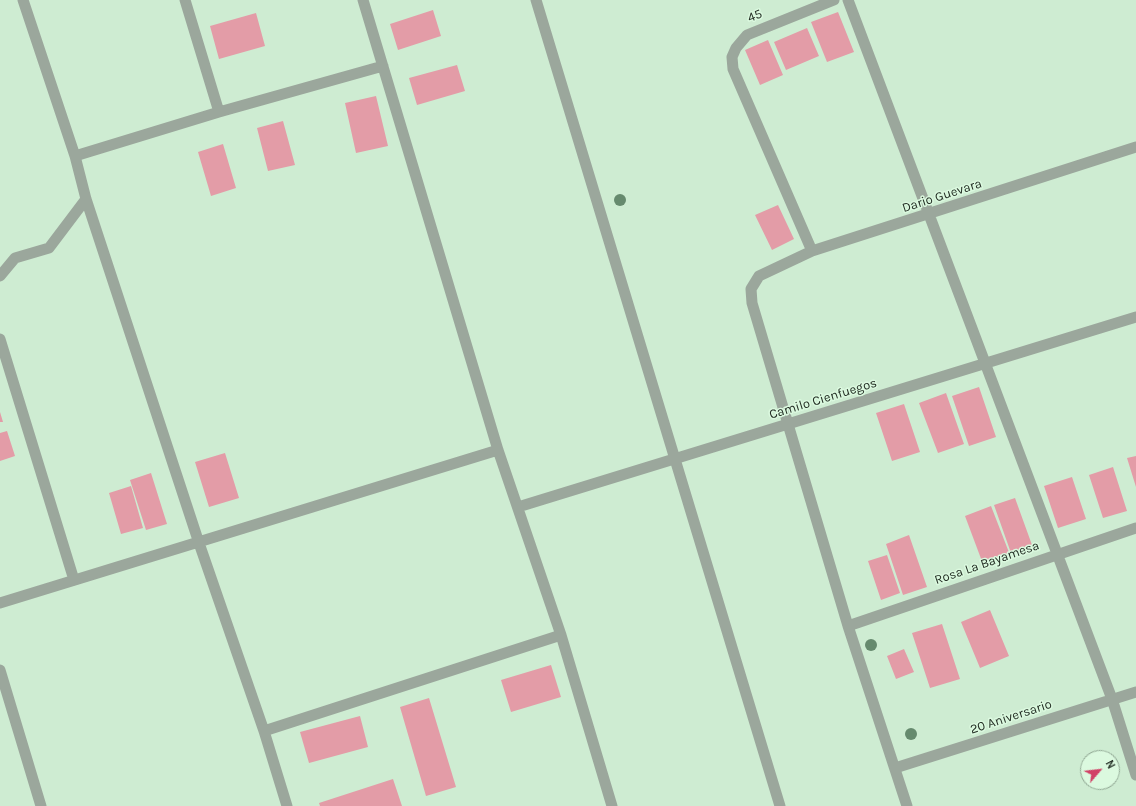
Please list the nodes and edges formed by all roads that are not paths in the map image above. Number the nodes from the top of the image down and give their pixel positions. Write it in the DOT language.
graph roads {
  1 [pos="23,0"];
  2 [pos="185,0"];
  3 [pos="363,0"];
  4 [pos="536,0"];
  5 [pos="834,0"];
  6 [pos="848,0"];
  7 [pos="383,66"];
  8 [pos="219,112"];
  9 [pos="1136,147"];
  10 [pos="75,156"];
  11 [pos="86,199"];
  12 [pos="928,215"];
  13 [pos="812,251"];
  14 [pos="0,276"];
  15 [pos="1136,317"];
  16 [pos="0,339"];
  17 [pos="985,364"];
  18 [pos="789,425"];
  19 [pos="498,450"];
  20 [pos="676,458"];
  21 [pos="518,507"];
  22 [pos="1136,528"];
  23 [pos="199,543"];
  24 [pos="1056,555"];
  25 [pos="74,580"];
  26 [pos="0,603"];
  27 [pos="848,626"];
  28 [pos="561,635"];
  29 [pos="0,670"];
  30 [pos="1136,692"];
  31 [pos="1112,699"];
  32 [pos="264,731"];
  33 [pos="895,768"];
  34 [pos="1136,775"];
  35 [pos="41,806"];
  36 [pos="286,806"];
  37 [pos="612,806"];
  38 [pos="780,806"];
  39 [pos="908,806"];
  1 -- 10 [label="street"];
  2 -- 8 [label="street"];
  3 -- 7 [label="street"];
  4 -- 20 [label="street"];
  5 -- 13 [label="street, 45"];
  6 -- 12 [label="street"];
  7 -- 8 [label="street"];
  7 -- 19 [label="street"];
  8 -- 10 [label="street"];
  9 -- 12 [label="street, Dario Guevara"];
  10 -- 11 [label="street"];
  11 -- 14 [label="street"];
  11 -- 23 [label="street"];
  12 -- 13 [label="street, Dario Guevara"];
  12 -- 17 [label="street"];
  13 -- 18 [label="street, Dario Guevara"];
  15 -- 17 [label="street, Camilo Cienfuegos"];
  16 -- 25 [label="street"];
  17 -- 18 [label="street, Camilo Cienfuegos"];
  17 -- 24 [label="street"];
  18 -- 20 [label="street, Camilo Cienfuegos"];
  18 -- 27 [label="street"];
  19 -- 21 [label="street"];
  19 -- 23 [label="street"];
  20 -- 21 [label="street, Camilo Cienfuegos"];
  20 -- 38 [label="street"];
  21 -- 28 [label="street"];
  22 -- 24 [label="street, Rosa La Bayamesa"];
  23 -- 25 [label="street"];
  23 -- 32 [label="street"];
  24 -- 27 [label="street, Rosa La Bayamesa"];
  24 -- 31 [label="street"];
  25 -- 26 [label="street"];
  27 -- 33 [label="street"];
  28 -- 32 [label="street"];
  28 -- 37 [label="street"];
  29 -- 35 [label="street"];
  30 -- 31 [label="street, 20 Aniversario"];
  31 -- 33 [label="street, 20 Aniversario"];
  31 -- 34 [label="street"];
  32 -- 36 [label="street"];
  33 -- 39 [label="street"];
}
